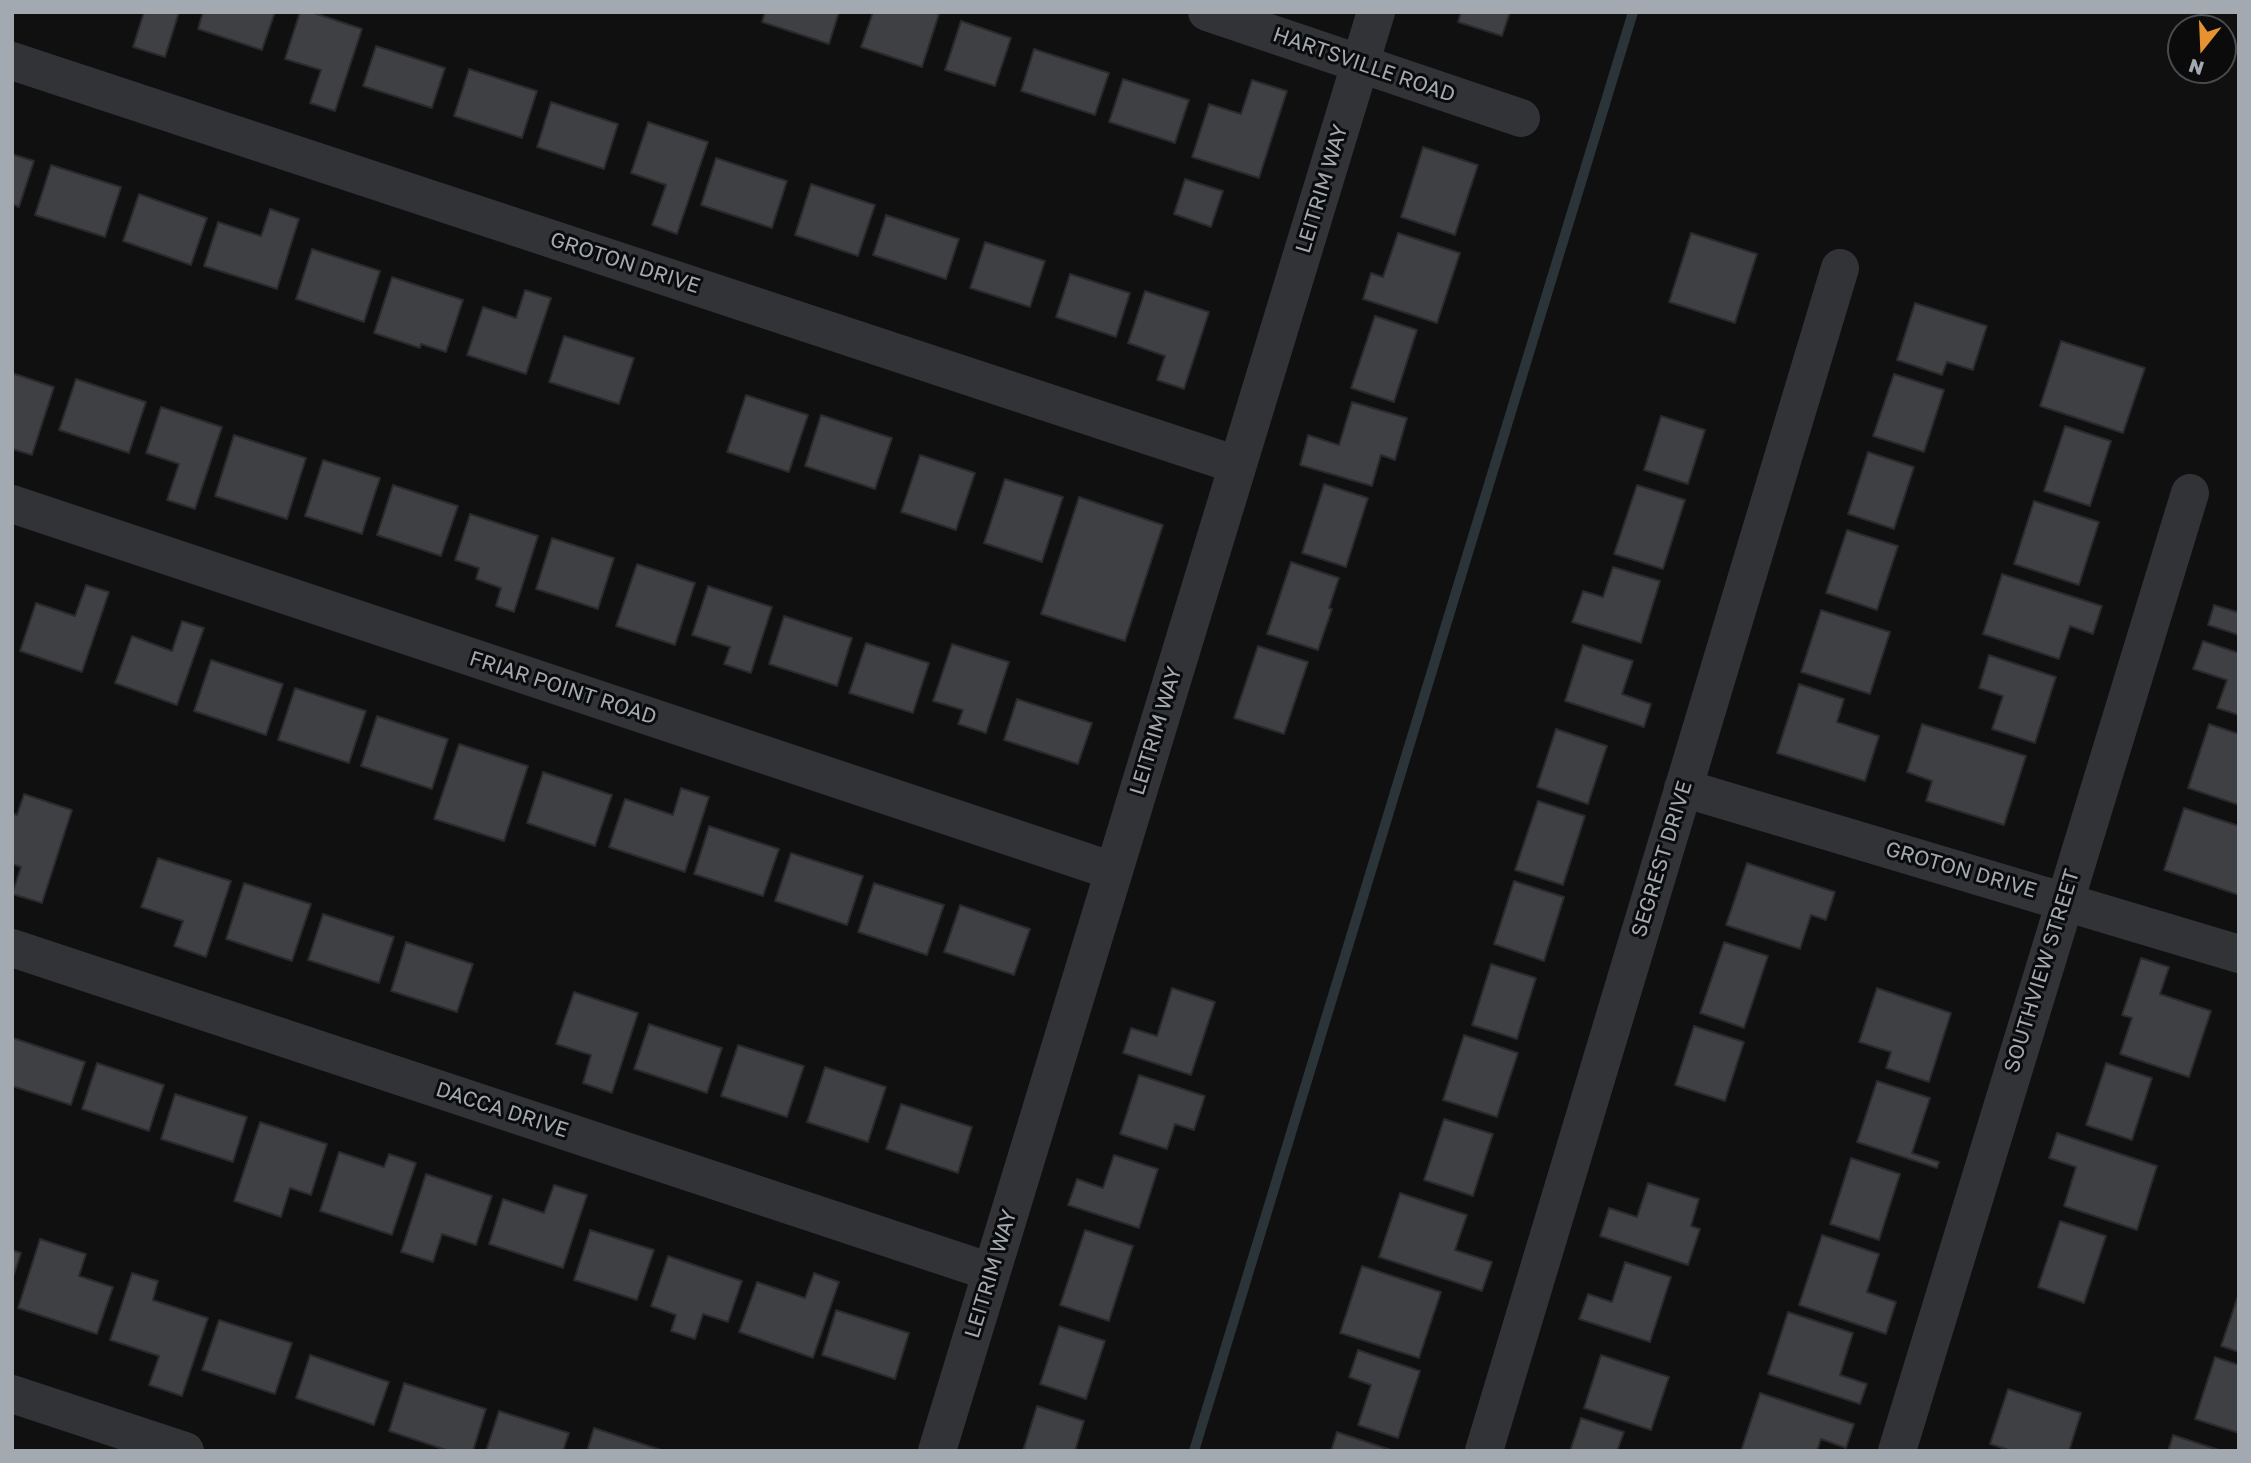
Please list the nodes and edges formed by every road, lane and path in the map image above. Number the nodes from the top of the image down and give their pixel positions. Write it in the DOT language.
graph roads {
  1 [pos="1207,12"];
  2 [pos="1376,12"];
  3 [pos="12,61"];
  4 [pos="1360,63"];
  5 [pos="1521,118"];
  6 [pos="1840,268"];
  7 [pos="1237,465"];
  8 [pos="2190,493"];
  9 [pos="12,504"];
  10 [pos="1683,788"];
  11 [pos="1113,872"];
  12 [pos="2063,900"];
  13 [pos="12,948"];
  14 [pos="2239,954"];
  15 [pos="991,1272"];
  16 [pos="12,1394"];
  17 [pos="185,1451"];
  18 [pos="937,1451"];
  19 [pos="1484,1451"];
  20 [pos="1897,1451"];
  1 -- 4 [label="street, HARTSVILLE ROAD"];
  2 -- 4 [label="street, LEITRIM WAY"];
  3 -- 7 [label="street, GROTON DRIVE"];
  4 -- 5 [label="street, HARTSVILLE ROAD"];
  4 -- 7 [label="street, LEITRIM WAY"];
  6 -- 10 [label="street, SEGREST DRIVE"];
  7 -- 11 [label="street, LEITRIM WAY"];
  8 -- 12 [label="street, SOUTHVIEW STREET"];
  9 -- 11 [label="street, FRIAR POINT ROAD"];
  10 -- 12 [label="street, GROTON DRIVE"];
  10 -- 19 [label="street, SEGREST DRIVE"];
  11 -- 15 [label="street, LEITRIM WAY"];
  12 -- 14 [label="street, GROTON DRIVE"];
  12 -- 20 [label="street, SOUTHVIEW STREET"];
  13 -- 15 [label="street, DACCA DRIVE"];
  15 -- 18 [label="street, LEITRIM WAY"];
  16 -- 17 [label="street"];
}
